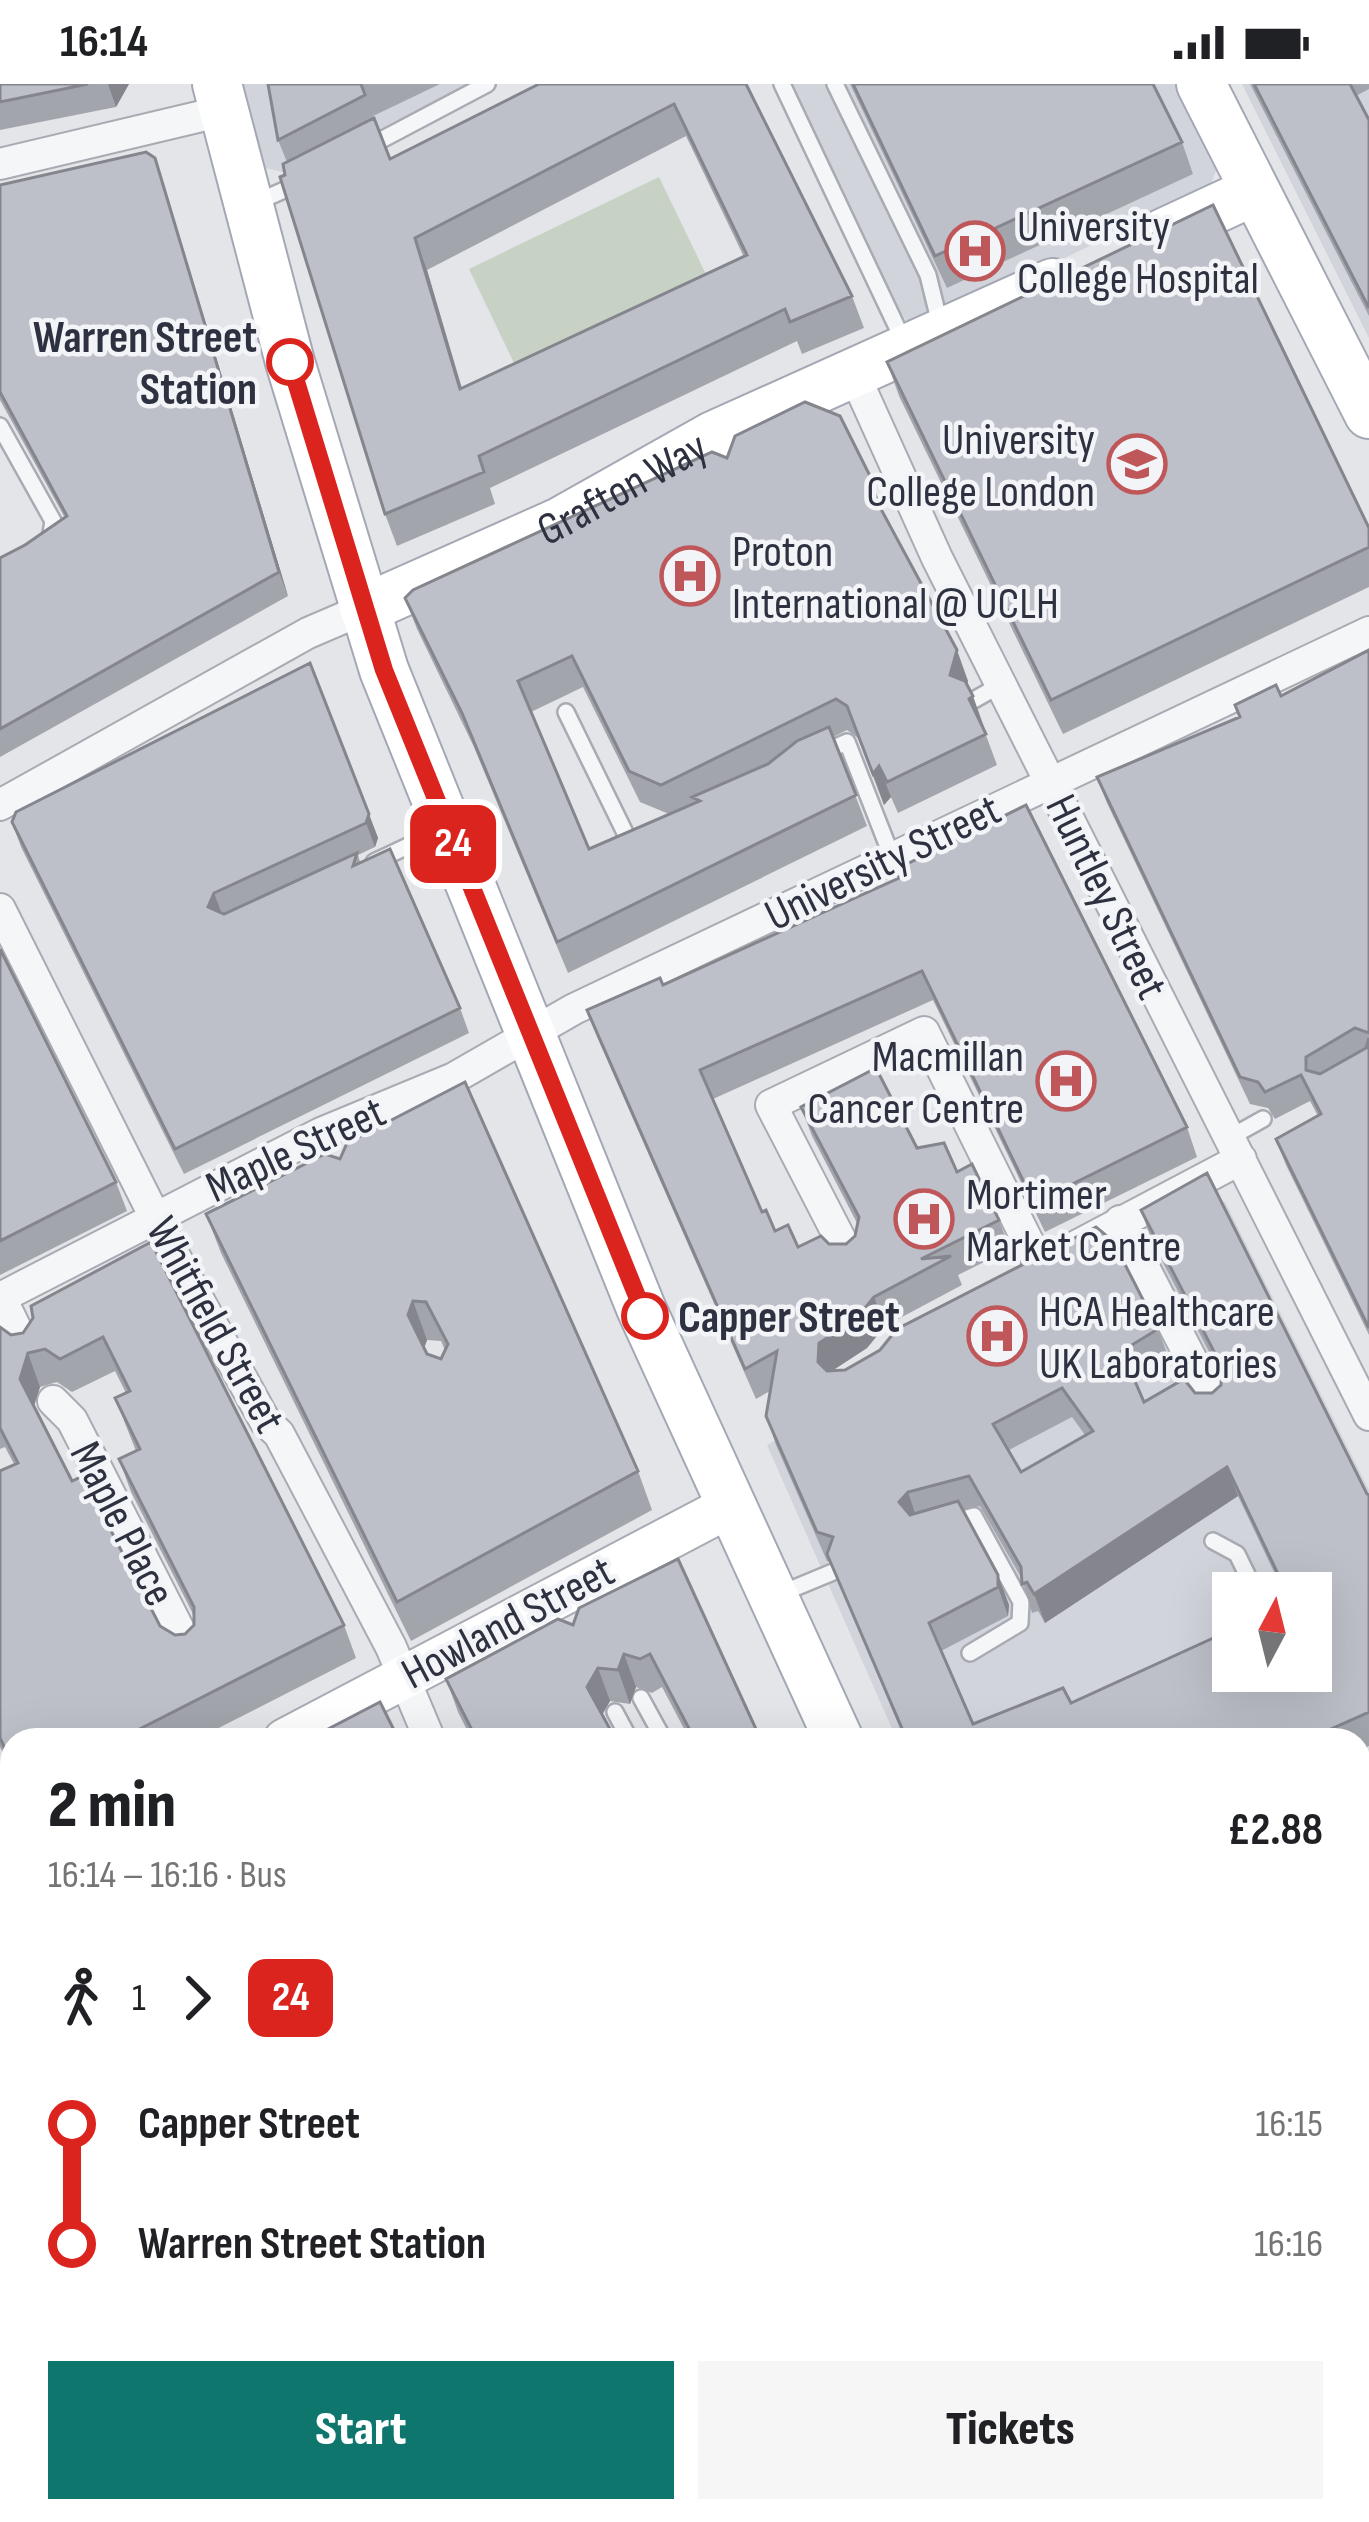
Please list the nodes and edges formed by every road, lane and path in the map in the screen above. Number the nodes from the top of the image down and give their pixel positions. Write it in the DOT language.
graph roads {
  1 [pos="488,84"];
  2 [pos="782,84"];
  3 [pos="835,84"];
  4 [pos="1201,84"];
  5 [pos="220,98"];
  6 [pos="341,161"];
  7 [pos="0,164"];
  8 [pos="320,172"];
  9 [pos="1254,191"];
  10 [pos="250,204"];
  11 [pos="925,340"];
  12 [pos="854,374"];
  13 [pos="1365,394"];
  14 [pos="0,426"];
  15 [pos="42,550"];
  16 [pos="364,609"];
  17 [pos="1369,632"];
  18 [pos="1002,684"];
  19 [pos="972,701"];
  20 [pos="566,712"];
  21 [pos="802,762"];
  22 [pos="1051,780"];
  23 [pos="0,805"];
  24 [pos="447,828"];
  25 [pos="649,839"];
  26 [pos="892,856"];
  27 [pos="356,871"];
  28 [pos="0,909"];
  29 [pos="528,1035"];
  30 [pos="1263,1119"];
  31 [pos="1235,1149"];
  32 [pos="154,1215"];
  33 [pos="1120,1221"];
  34 [pos="849,1256"];
  35 [pos="0,1298"];
  36 [pos="26,1348"];
  37 [pos="53,1401"];
  38 [pos="1215,1405"];
  39 [pos="1369,1415"];
  40 [pos="730,1506"];
  41 [pos="922,1533"];
  42 [pos="1214,1541"];
  43 [pos="833,1572"];
  44 [pos="1246,1572"];
  45 [pos="775,1597"];
  46 [pos="189,1649"];
  47 [pos="970,1653"];
  48 [pos="400,1678"];
  49 [pos="641,1698"];
  50 [pos="615,1712"];
  51 [pos="306,1728"];
  52 [pos="424,1728"];
  53 [pos="624,1728"];
  54 [pos="657,1728"];
  55 [pos="834,1728"];
  1 -- 6 [label="lane"];
  2 -- 11 [label="lane"];
  3 -- 11 [label="lane"];
  4 -- 9 [label="main road"];
  5 -- 7 [label="street"];
  5 -- 10 [label="main road"];
  8 -- 10 [label="lane"];
  9 -- 11 [label="main road, Grafton Way"];
  9 -- 13 [label="main road"];
  10 -- 16 [label="main road"];
  11 -- 12 [label="main road, Grafton Way"];
  12 -- 16 [label="main road, Grafton Way"];
  12 -- 18 [label="street, Huntley Street"];
  14 -- 15 [label="lane"];
  16 -- 23 [label="street, Grafton Way"];
  16 -- 24 [label="main road"];
  17 -- 22 [label="street, University Street"];
  18 -- 19 [label="lane"];
  18 -- 22 [label="street, Huntley Street"];
  20 -- 25 [label="lane"];
  21 -- 26 [label="lane"];
  22 -- 26 [label="street, University Street"];
  22 -- 31 [label="street, Huntley Street"];
  24 -- 27 [label="lane"];
  24 -- 29 [label="main road"];
  26 -- 29 [label="street, University Street"];
  28 -- 32 [label="street, Whitfield Street"];
  29 -- 32 [label="street, Maple Street"];
  29 -- 40 [label="main road"];
  30 -- 31 [label="lane"];
  31 -- 33 [label="street"];
  31 -- 39 [label="street, Huntley Street"];
  32 -- 35 [label="street, Maple Street"];
  32 -- 48 [label="street, Whitfield Street"];
  33 -- 34 [label="street"];
  33 -- 38 [label="street"];
  35 -- 36 [label="street"];
  37 -- 46 [label="street, Maple Place"];
  40 -- 45 [label="main road"];
  40 -- 48 [label="street, Howland Street"];
  41 -- 47 [label="lane"];
  42 -- 44 [label="lane"];
  43 -- 45 [label="lane"];
  45 -- 55 [label="main road"];
  48 -- 51 [label="street, Howland Street"];
  48 -- 52 [label="street, Whitfield Street"];
  49 -- 54 [label="lane"];
  50 -- 53 [label="lane"];
}
